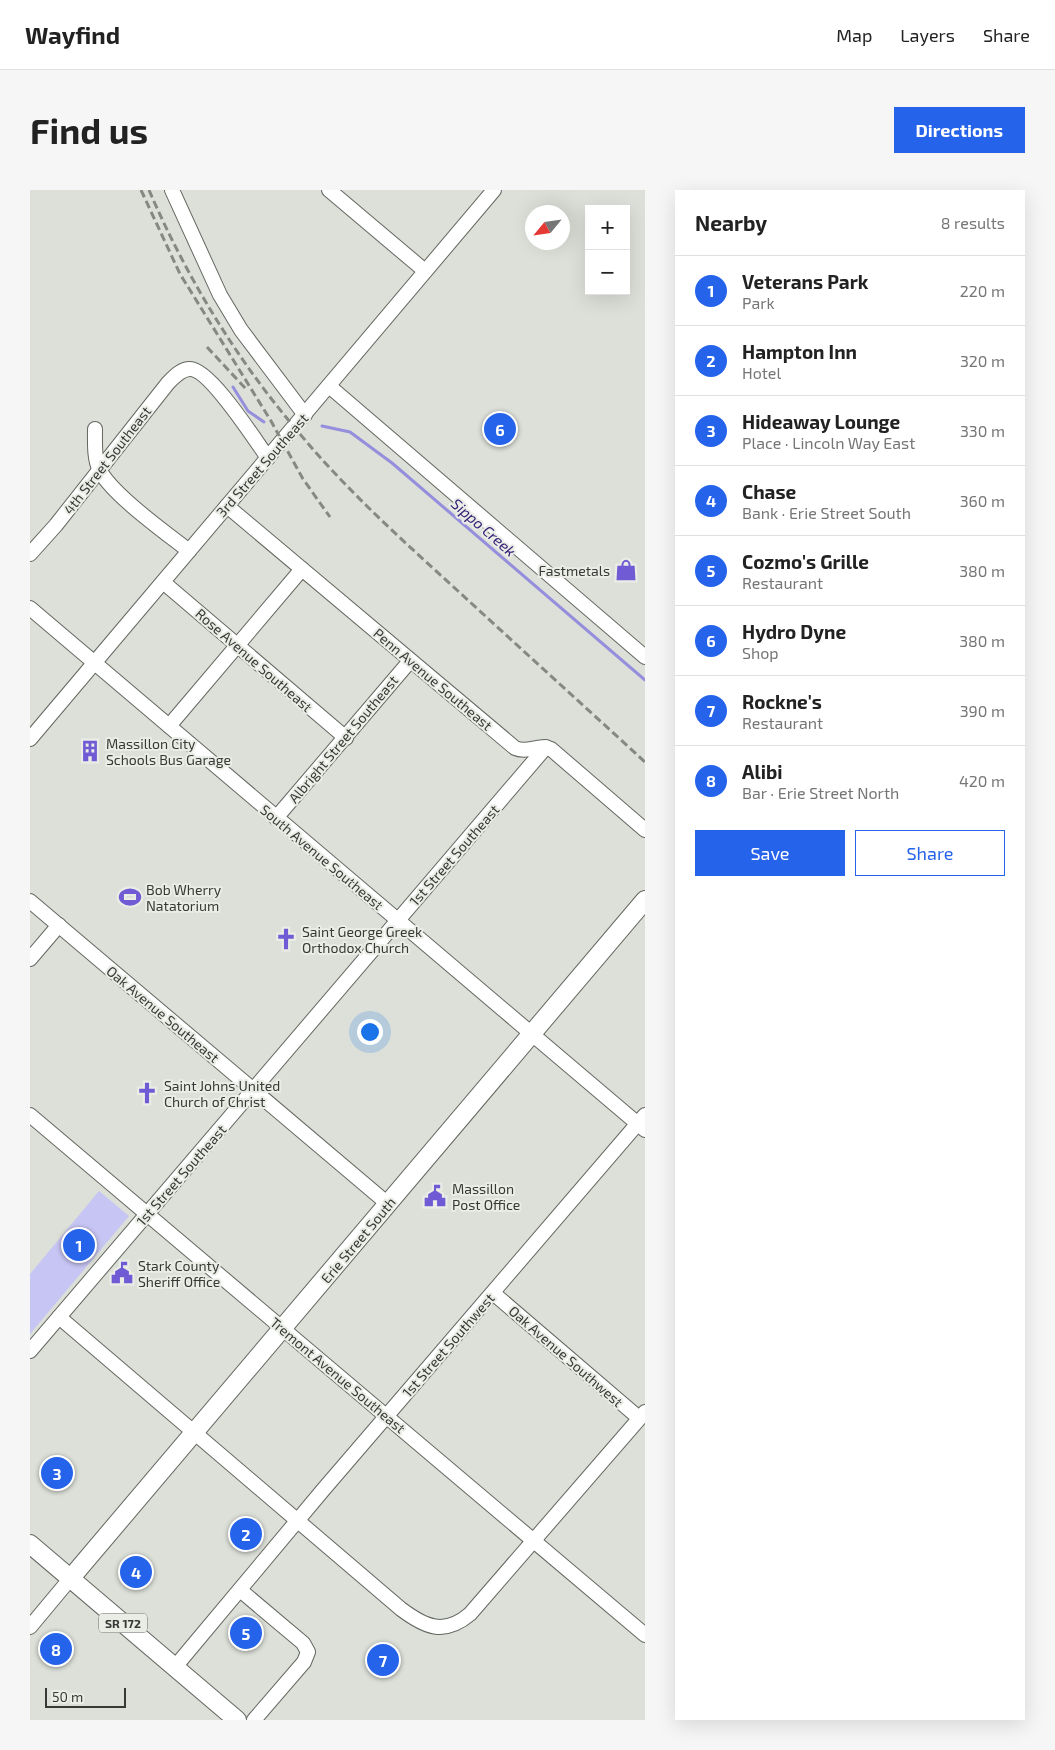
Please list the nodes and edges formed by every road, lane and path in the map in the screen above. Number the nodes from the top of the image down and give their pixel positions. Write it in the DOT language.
graph roads {
  1 [pos="172,190"];
  2 [pos="329,190"];
  3 [pos="493,190"];
  4 [pos="425,272"];
  5 [pos="329,386"];
  6 [pos="305,415"];
  7 [pos="95,429"];
  8 [pos="268,458"];
  9 [pos="100,470"];
  10 [pos="227,506"];
  11 [pos="189,551"];
  12 [pos="30,554"];
  13 [pos="302,569"];
  14 [pos="163,582"];
  15 [pos="30,608"];
  16 [pos="237,645"];
  17 [pos="645,657"];
  18 [pos="410,660"];
  19 [pos="95,662"];
  20 [pos="169,726"];
  21 [pos="346,738"];
  22 [pos="30,739"];
  23 [pos="546,747"];
  24 [pos="276,818"];
  25 [pos="645,830"];
  26 [pos="645,900"];
  27 [pos="30,901"];
  28 [pos="397,920"];
  29 [pos="59,925"];
  30 [pos="30,959"];
  31 [pos="532,1034"];
  32 [pos="253,1091"];
  33 [pos="30,1115"];
  34 [pos="643,1123"];
  35 [pos="388,1204"];
  36 [pos="147,1214"];
  37 [pos="493,1293"];
  38 [pos="59,1317"];
  39 [pos="282,1329"];
  40 [pos="30,1351"];
  41 [pos="642,1415"];
  42 [pos="387,1416"];
  43 [pos="195,1432"];
  44 [pos="298,1520"];
  45 [pos="533,1541"];
  46 [pos="30,1544"];
  47 [pos="70,1578"];
  48 [pos="240,1590"];
  49 [pos="30,1627"];
  50 [pos="645,1636"];
  51 [pos="175,1667"];
  52 [pos="228,1717"];
  53 [pos="254,1720"];
  1 -- 6 [label="street"];
  2 -- 4 [label="street"];
  3 -- 4 [label="street, 3rd Street Southeast"];
  4 -- 5 [label="street, 3rd Street Southeast"];
  5 -- 6 [label="street, 3rd Street Southeast"];
  5 -- 17 [label="street"];
  6 -- 8 [label="street, 3rd Street Southeast"];
  7 -- 9 [label="street"];
  8 -- 9 [label="street, 4th Street Southeast"];
  8 -- 10 [label="street, 3rd Street Southeast"];
  9 -- 11 [label="street"];
  9 -- 12 [label="street, 4th Street Southeast"];
  10 -- 11 [label="street, 3rd Street Southeast"];
  10 -- 13 [label="street, Penn Avenue Southeast"];
  11 -- 14 [label="street, 3rd Street Southeast"];
  13 -- 16 [label="street"];
  13 -- 18 [label="street, Penn Avenue Southeast"];
  14 -- 16 [label="street, Rose Avenue Southeast"];
  14 -- 19 [label="street, 3rd Street Southeast"];
  15 -- 19 [label="street, South Avenue Southeast"];
  16 -- 20 [label="street"];
  16 -- 21 [label="street, Rose Avenue Southeast"];
  18 -- 21 [label="street, Albright Street Southeast"];
  18 -- 23 [label="street, Penn Avenue Southeast"];
  19 -- 20 [label="street, South Avenue Southeast"];
  19 -- 22 [label="street, 3rd Street Southeast"];
  20 -- 24 [label="street, South Avenue Southeast"];
  21 -- 24 [label="street, Albright Street Southeast"];
  23 -- 25 [label="street"];
  23 -- 28 [label="street, 1st Street Southeast"];
  24 -- 28 [label="street, South Avenue Southeast"];
  26 -- 31 [label="main road, Erie Street South"];
  27 -- 29 [label="street, Oak Avenue Southeast"];
  28 -- 31 [label="street, South Avenue Southeast"];
  28 -- 32 [label="street, 1st Street Southeast"];
  29 -- 30 [label="street"];
  29 -- 32 [label="street, Oak Avenue Southeast"];
  31 -- 34 [label="street, South Avenue Southeast"];
  31 -- 35 [label="main road, Erie Street South"];
  32 -- 35 [label="street, Oak Avenue Southeast"];
  32 -- 36 [label="street, 1st Street Southeast"];
  33 -- 36 [label="street, Tremont Avenue Southeast"];
  34 -- 37 [label="street, 1st Street Southwest"];
  35 -- 39 [label="main road, Erie Street South"];
  36 -- 38 [label="street, 1st Street Southeast"];
  36 -- 39 [label="street, Tremont Avenue Southeast"];
  37 -- 41 [label="street, Oak Avenue Southwest"];
  37 -- 42 [label="street, 1st Street Southwest"];
  38 -- 40 [label="street, 1st Street Southeast"];
  38 -- 43 [label="street"];
  39 -- 42 [label="street, Tremont Avenue Southeast"];
  39 -- 43 [label="main road, Erie Street South"];
  41 -- 45 [label="street"];
  42 -- 44 [label="street, 1st Street Southwest"];
  42 -- 45 [label="street, Tremont Avenue Southeast"];
  43 -- 44 [label="street"];
  43 -- 47 [label="main road, Erie Street South"];
  44 -- 45 [label="street"];
  44 -- 48 [label="street, 1st Street Southwest"];
  45 -- 50 [label="street, Tremont Avenue Southeast"];
  46 -- 47 [label="main road, SR 172"];
  47 -- 49 [label="street"];
  47 -- 51 [label="main road, SR 172"];
  48 -- 51 [label="street, 1st Street Southwest"];
  48 -- 53 [label="street"];
  51 -- 52 [label="main road, SR 172"];
}
